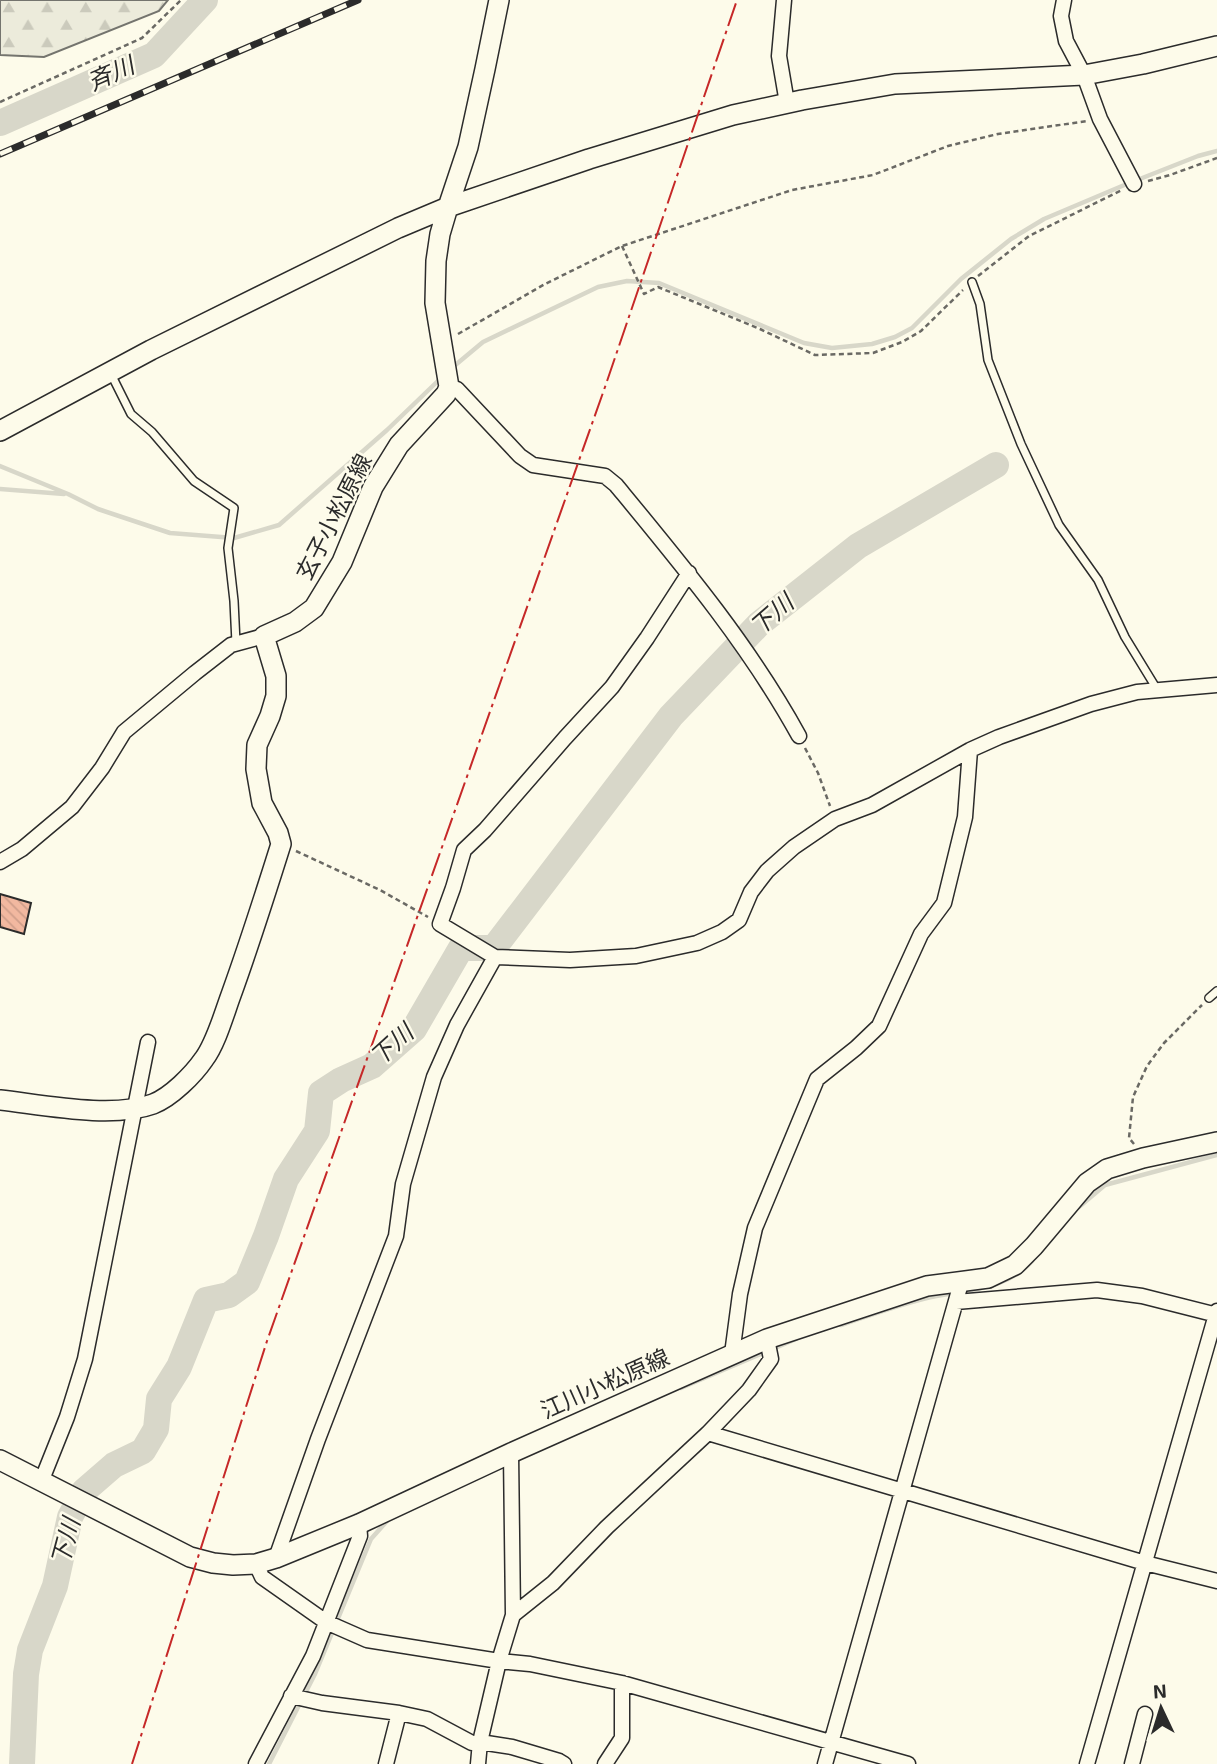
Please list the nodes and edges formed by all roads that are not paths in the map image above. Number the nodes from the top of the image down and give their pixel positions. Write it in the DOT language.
graph roads {
  1 [pos="499,0"];
  2 [pos="784,0"];
  3 [pos="1064,0"];
  4 [pos="1217,46"];
  5 [pos="1084,75"];
  6 [pos="787,103"];
  7 [pos="1134,184"];
  8 [pos="448,206"];
  9 [pos="971,282"];
  10 [pos="110,372"];
  11 [pos="449,387"];
  12 [pos="0,431"];
  13 [pos="689,573"];
  14 [pos="264,636"];
  15 [pos="236,643"];
  16 [pos="1217,685"];
  17 [pos="1158,691"];
  18 [pos="799,736"];
  19 [pos="970,750"];
  20 [pos="0,862"];
  21 [pos="495,957"];
  22 [pos="1217,991"];
  23 [pos="1209,998"];
  24 [pos="148,1042"];
  25 [pos="0,1100"];
  26 [pos="135,1109"];
  27 [pos="1217,1142"];
  28 [pos="958,1292"];
  29 [pos="1217,1314"];
  30 [pos="767,1339"];
  31 [pos="732,1354"];
  32 [pos="708,1433"];
  33 [pos="511,1453"];
  34 [pos="0,1460"];
  35 [pos="41,1482"];
  36 [pos="903,1491"];
  37 [pos="359,1524"];
  38 [pos="276,1558"];
  39 [pos="1145,1563"];
  40 [pos="256,1564"];
  41 [pos="1217,1581"];
  42 [pos="513,1615"];
  43 [pos="326,1622"];
  44 [pos="499,1661"];
  45 [pos="622,1683"];
  46 [pos="291,1696"];
  47 [pos="399,1713"];
  48 [pos="1145,1714"];
  49 [pos="480,1742"];
  50 [pos="832,1742"];
  51 [pos="256,1764"];
  52 [pos="386,1764"];
  53 [pos="478,1764"];
  54 [pos="564,1764"];
  55 [pos="605,1764"];
  56 [pos="825,1764"];
  57 [pos="908,1764"];
  58 [pos="1087,1764"];
  59 [pos="1132,1764"];
  1 -- 8 [label="main road"];
  2 -- 6 [label="street"];
  3 -- 5 [label="street"];
  4 -- 5 [label="main road"];
  5 -- 6 [label="main road"];
  5 -- 7 [label="street"];
  6 -- 8 [label="main road"];
  8 -- 10 [label="main road"];
  8 -- 11 [label="main road"];
  9 -- 17 [label="lane"];
  10 -- 12 [label="main road"];
  10 -- 15 [label="lane"];
  11 -- 13 [label="street"];
  11 -- 14 [label="main road, 玄子小松原線"];
  13 -- 18 [label="street"];
  13 -- 21 [label="street"];
  14 -- 15 [label="street"];
  14 -- 26 [label="main road"];
  15 -- 20 [label="street"];
  16 -- 17 [label="street"];
  17 -- 19 [label="street"];
  19 -- 21 [label="street"];
  19 -- 31 [label="street"];
  21 -- 38 [label="street"];
  22 -- 23 [label="lane"];
  24 -- 26 [label="street"];
  25 -- 26 [label="main road"];
  26 -- 35 [label="street"];
  27 -- 28 [label="main road, 江川小松原線"];
  28 -- 29 [label="street"];
  28 -- 30 [label="main road, 江川小松原線"];
  28 -- 36 [label="street"];
  29 -- 39 [label="street"];
  30 -- 31 [label="main road, 江川小松原線"];
  30 -- 32 [label="street"];
  31 -- 33 [label="main road, 江川小松原線"];
  32 -- 36 [label="street"];
  32 -- 42 [label="street"];
  33 -- 37 [label="main road, 江川小松原線"];
  33 -- 42 [label="street"];
  34 -- 35 [label="main road, 江川小松原線"];
  35 -- 40 [label="main road, 江川小松原線"];
  36 -- 39 [label="street"];
  36 -- 50 [label="street"];
  37 -- 38 [label="main road, 江川小松原線"];
  37 -- 43 [label="street"];
  38 -- 40 [label="main road, 江川小松原線"];
  39 -- 41 [label="street"];
  39 -- 58 [label="street"];
  40 -- 43 [label="street"];
  42 -- 44 [label="street"];
  43 -- 44 [label="street"];
  43 -- 46 [label="street"];
  44 -- 45 [label="street"];
  44 -- 49 [label="street"];
  45 -- 50 [label="street"];
  45 -- 55 [label="street"];
  46 -- 47 [label="street"];
  46 -- 51 [label="street"];
  47 -- 49 [label="street"];
  47 -- 52 [label="street"];
  48 -- 59 [label="street"];
  49 -- 53 [label="street"];
  49 -- 54 [label="street"];
  50 -- 56 [label="street"];
  50 -- 57 [label="street"];
}
